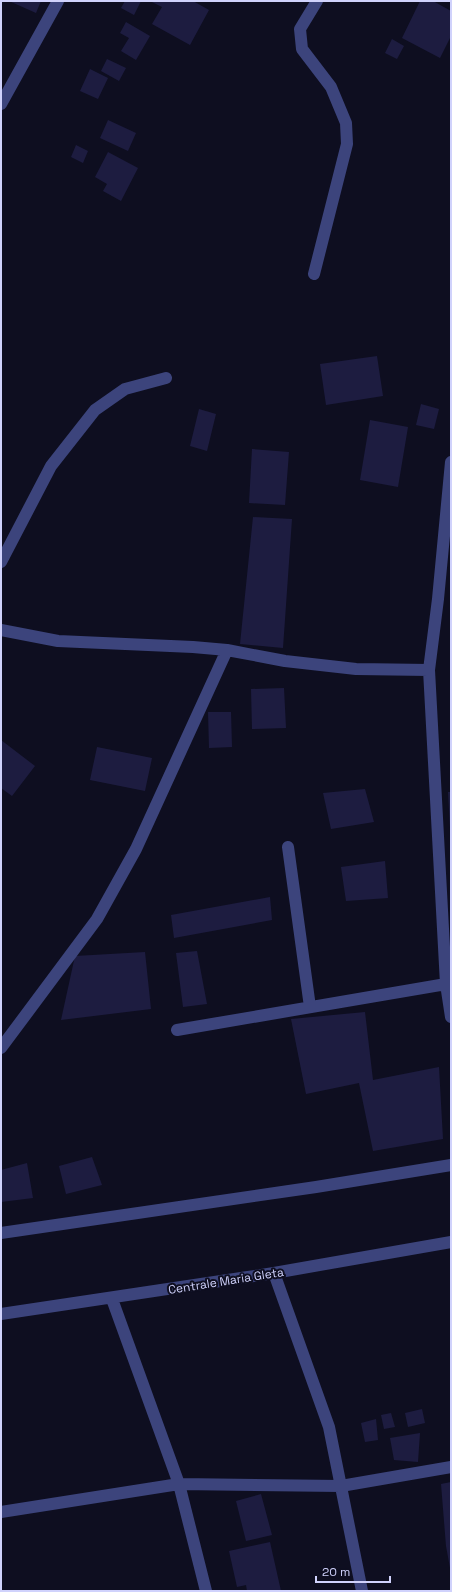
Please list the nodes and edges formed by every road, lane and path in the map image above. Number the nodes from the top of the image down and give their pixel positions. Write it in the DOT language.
graph roads {
  1 [pos="58,1"];
  2 [pos="318,1"];
  3 [pos="1,104"];
  4 [pos="314,274"];
  5 [pos="166,378"];
  6 [pos="451,462"];
  7 [pos="1,562"];
  8 [pos="1,630"];
  9 [pos="227,650"];
  10 [pos="429,670"];
  11 [pos="288,847"];
  12 [pos="446,984"];
  13 [pos="310,1007"];
  14 [pos="451,1017"];
  15 [pos="177,1030"];
  16 [pos="1,1048"];
  17 [pos="451,1165"];
  18 [pos="1,1233"];
  19 [pos="451,1242"];
  20 [pos="274,1273"];
  21 [pos="112,1299"];
  22 [pos="1,1314"];
  23 [pos="451,1468"];
  24 [pos="179,1484"];
  25 [pos="341,1486"];
  26 [pos="1,1512"];
  27 [pos="206,1591"];
  28 [pos="362,1591"];
  1 -- 3 [label="street"];
  2 -- 4 [label="street"];
  5 -- 7 [label="street"];
  6 -- 10 [label="street"];
  8 -- 9 [label="street"];
  9 -- 10 [label="street"];
  9 -- 16 [label="street"];
  10 -- 12 [label="street"];
  11 -- 13 [label="street"];
  12 -- 13 [label="street"];
  12 -- 14 [label="street"];
  13 -- 15 [label="street"];
  17 -- 18 [label="street"];
  19 -- 20 [label="street, Centrale Maria Gleta"];
  20 -- 21 [label="street, Centrale Maria Gleta"];
  20 -- 25 [label="street"];
  21 -- 22 [label="street, Centrale Maria Gleta"];
  21 -- 24 [label="street"];
  23 -- 25 [label="street"];
  24 -- 25 [label="street"];
  24 -- 26 [label="street"];
  24 -- 27 [label="street"];
  25 -- 28 [label="street"];
}
